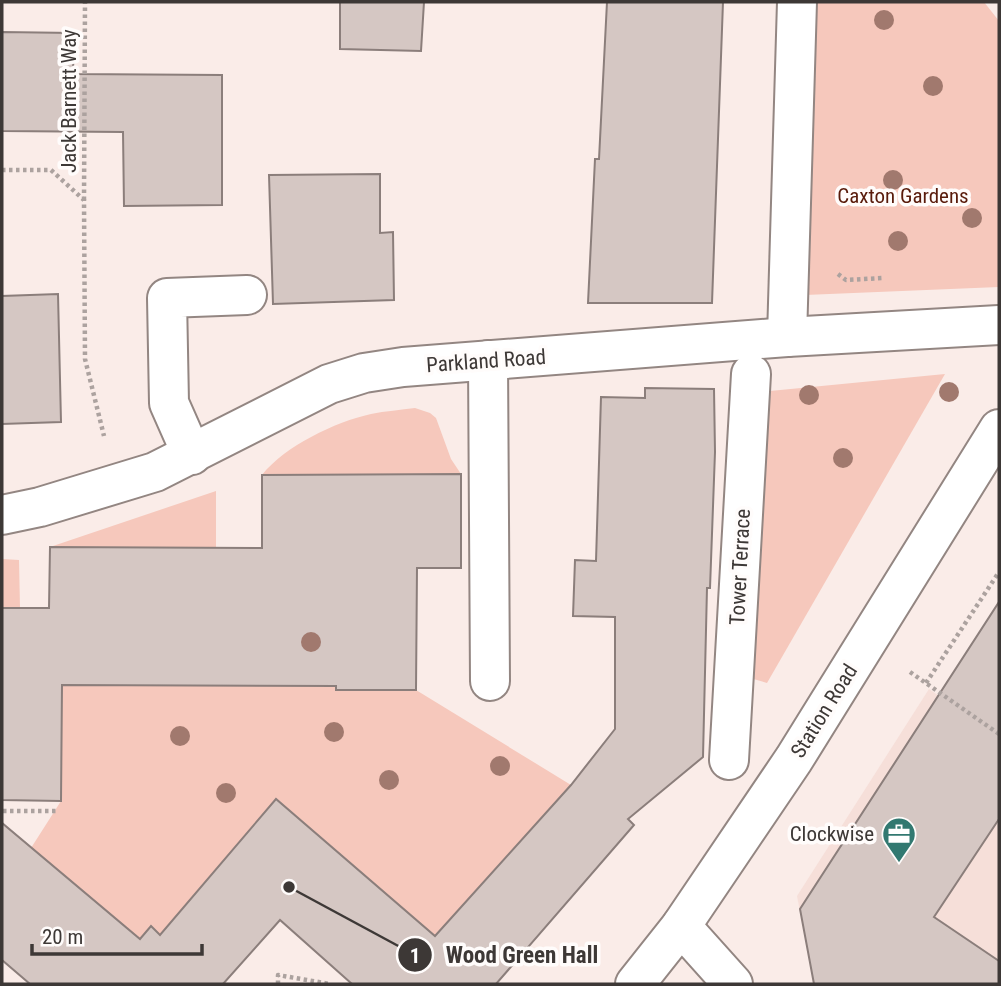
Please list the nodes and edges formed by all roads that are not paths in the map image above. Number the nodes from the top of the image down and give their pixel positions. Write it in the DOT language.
graph roads {
  1 [pos="797,2"];
  2 [pos="247,295"];
  3 [pos="999,326"];
  4 [pos="786,337"];
  5 [pos="488,360"];
  6 [pos="751,374"];
  7 [pos="999,429"];
  8 [pos="192,455"];
  9 [pos="2,515"];
  10 [pos="490,681"];
  11 [pos="729,760"];
  12 [pos="681,926"];
  13 [pos="635,984"];
  14 [pos="733,984"];
  1 -- 4 [label="street"];
  2 -- 8 [label="street"];
  3 -- 4 [label="street, Parkland Road"];
  4 -- 5 [label="street, Parkland Road"];
  5 -- 8 [label="street, Parkland Road"];
  5 -- 10 [label="street"];
  6 -- 11 [label="street, Tower Terrace"];
  7 -- 12 [label="street, Station Road"];
  8 -- 9 [label="street, Parkland Road"];
  12 -- 13 [label="street, Station Road"];
  12 -- 14 [label="street"];
}
